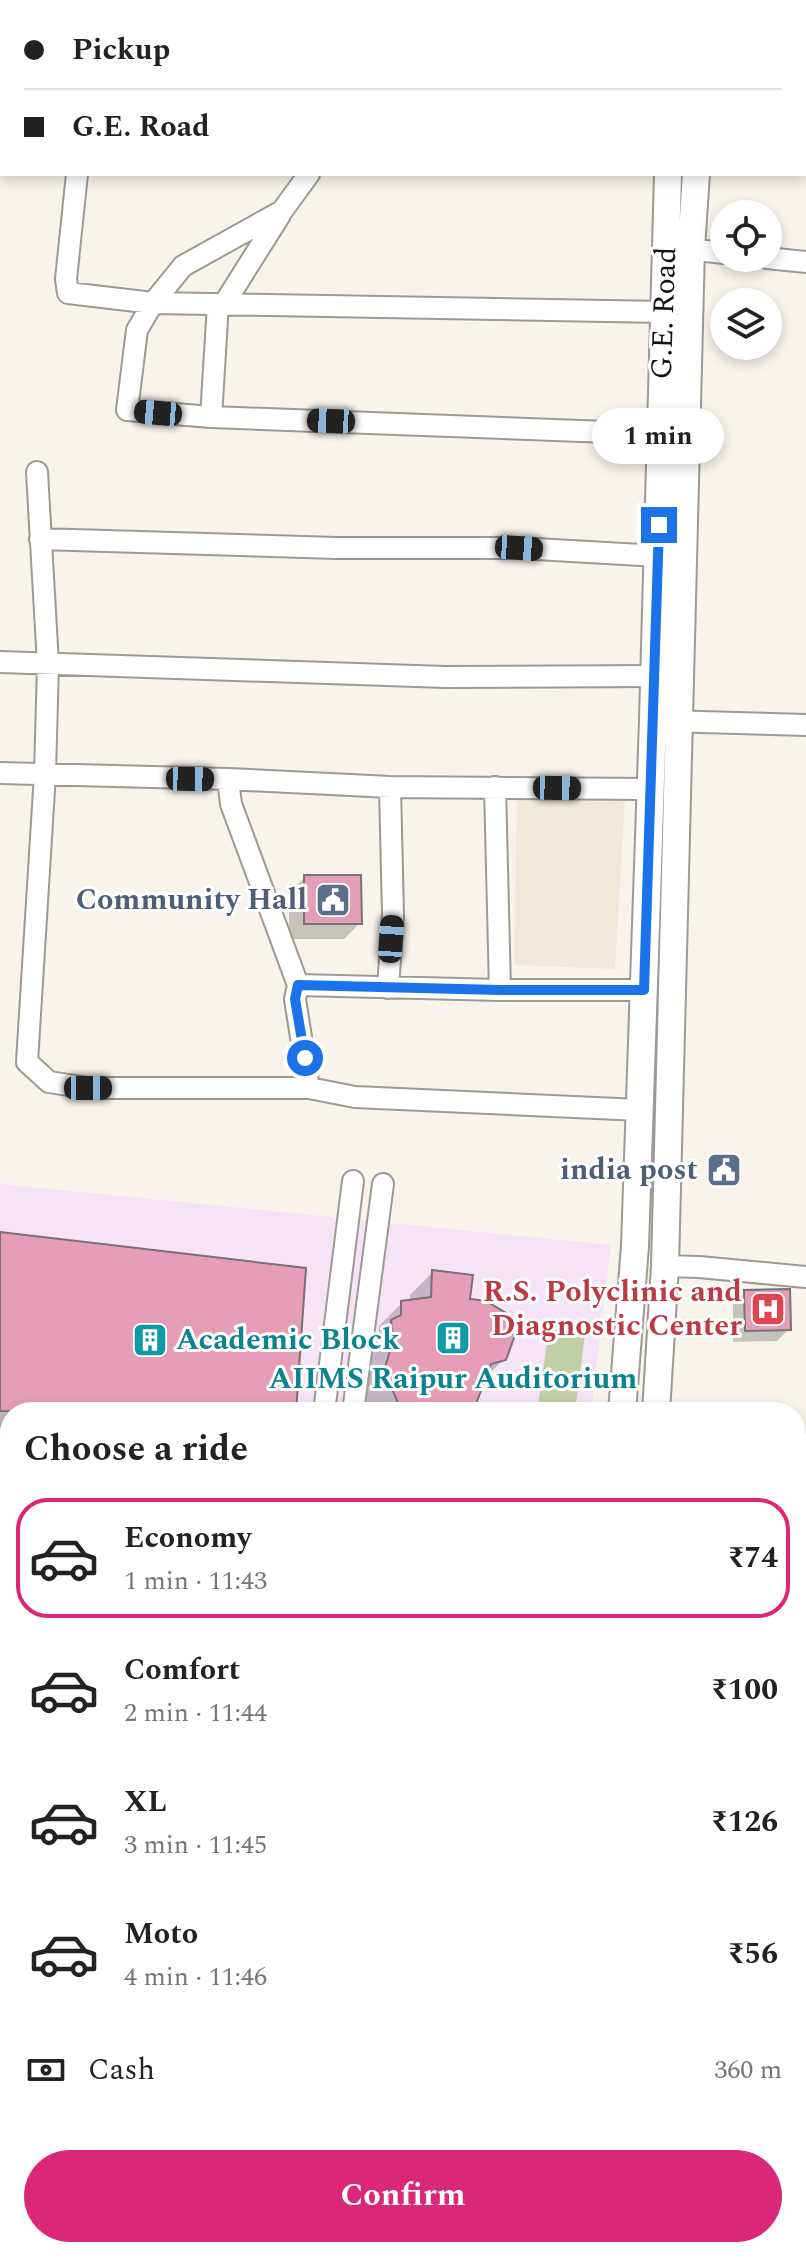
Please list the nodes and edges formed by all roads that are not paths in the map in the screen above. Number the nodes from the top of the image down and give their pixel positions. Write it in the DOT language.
graph roads {
  1 [pos="77,176"];
  2 [pos="308,176"];
  3 [pos="668,176"];
  4 [pos="696,176"];
  5 [pos="282,211"];
  6 [pos="679,248"];
  7 [pos="710,251"];
  8 [pos="782,260"];
  9 [pos="806,262"];
  10 [pos="153,303"];
  11 [pos="221,304"];
  12 [pos="664,312"];
  13 [pos="211,417"];
  14 [pos="661,434"];
  15 [pos="37,472"];
  16 [pos="40,539"];
  17 [pos="658,556"];
  18 [pos="0,662"];
  19 [pos="48,664"];
  20 [pos="654,676"];
  21 [pos="653,720"];
  22 [pos="680,723"];
  23 [pos="806,725"];
  24 [pos="0,773"];
  25 [pos="45,774"];
  26 [pos="228,779"];
  27 [pos="390,787"];
  28 [pos="495,787"];
  29 [pos="651,789"];
  30 [pos="298,985"];
  31 [pos="388,988"];
  32 [pos="500,990"];
  33 [pos="644,990"];
  34 [pos="309,1088"];
  35 [pos="640,1110"];
  36 [pos="353,1181"];
  37 [pos="383,1184"];
  38 [pos="665,1266"];
  39 [pos="806,1277"];
  40 [pos="325,1402"];
  41 [pos="354,1402"];
  42 [pos="623,1402"];
  43 [pos="657,1402"];
  1 -- 10 [label="street"];
  2 -- 5 [label="street"];
  3 -- 6 [label="main road, G.E. Road"];
  4 -- 6 [label="main road"];
  5 -- 10 [label="street"];
  5 -- 11 [label="street"];
  6 -- 7 [label="street"];
  6 -- 12 [label="main road, G.E. Road"];
  6 -- 22 [label="main road"];
  8 -- 9 [label="street"];
  10 -- 11 [label="street"];
  10 -- 13 [label="street"];
  11 -- 12 [label="street"];
  11 -- 13 [label="street"];
  12 -- 14 [label="main road, G.E. Road"];
  13 -- 14 [label="street"];
  14 -- 17 [label="main road, G.E. Road"];
  15 -- 16 [label="street"];
  16 -- 17 [label="street"];
  16 -- 19 [label="street"];
  17 -- 20 [label="main road, G.E. Road"];
  18 -- 19 [label="street"];
  19 -- 20 [label="street"];
  19 -- 25 [label="street"];
  20 -- 21 [label="main road, G.E. Road"];
  21 -- 22 [label="street"];
  21 -- 29 [label="main road, G.E. Road"];
  22 -- 23 [label="street"];
  22 -- 38 [label="main road"];
  24 -- 25 [label="street"];
  25 -- 26 [label="street"];
  25 -- 34 [label="street"];
  26 -- 27 [label="street"];
  26 -- 30 [label="street"];
  27 -- 28 [label="street"];
  27 -- 31 [label="street"];
  28 -- 29 [label="street"];
  28 -- 32 [label="street"];
  29 -- 33 [label="main road, G.E. Road"];
  30 -- 31 [label="street"];
  30 -- 34 [label="street"];
  31 -- 32 [label="street"];
  32 -- 33 [label="street"];
  33 -- 35 [label="main road, G.E. Road"];
  34 -- 35 [label="street"];
  35 -- 42 [label="main road, G.E. Road"];
  36 -- 40 [label="street"];
  37 -- 41 [label="street"];
  38 -- 39 [label="street"];
  38 -- 43 [label="main road"];
}
